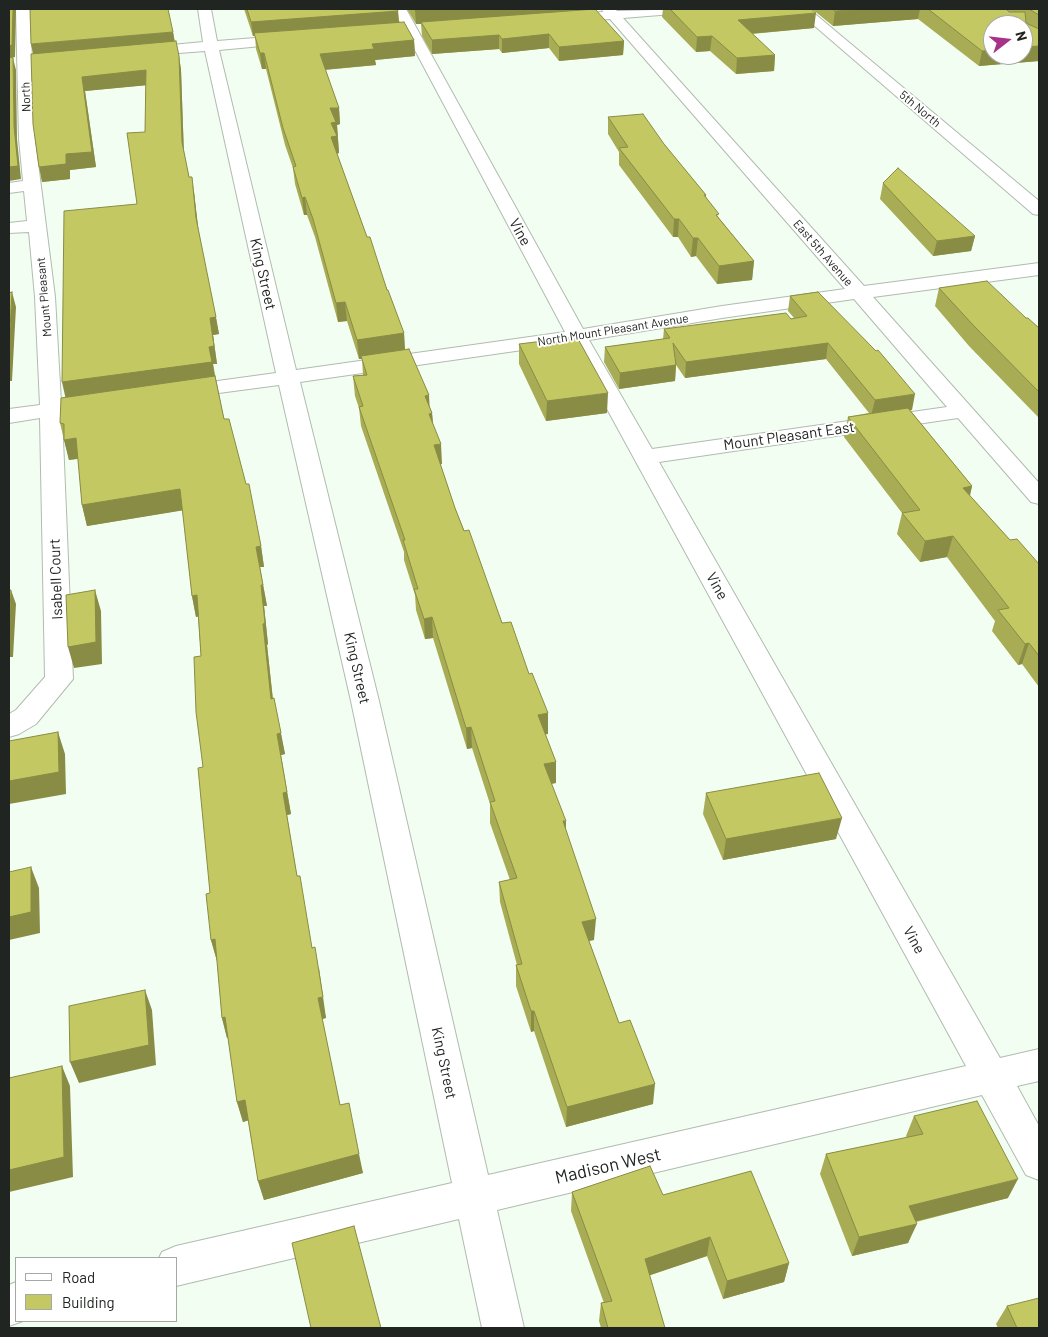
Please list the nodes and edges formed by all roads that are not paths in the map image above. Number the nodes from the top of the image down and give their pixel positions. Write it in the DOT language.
graph roads {
  1 [pos="23,9"];
  2 [pos="204,9"];
  3 [pos="685,9"];
  4 [pos="801,9"];
  5 [pos="610,12"];
  6 [pos="544,20"];
  7 [pos="406,25"];
  8 [pos="305,39"];
  9 [pos="212,46"];
  10 [pos="131,53"];
  11 [pos="30,62"];
  12 [pos="9,64"];
  13 [pos="33,185"];
  14 [pos="9,188"];
  15 [pos="1039,210"];
  16 [pos="37,226"];
  17 [pos="9,228"];
  18 [pos="1039,269"];
  19 [pos="858,293"];
  20 [pos="577,336"];
  21 [pos="288,377"];
  22 [pos="167,394"];
  23 [pos="119,400"];
  24 [pos="52,409"];
  25 [pos="962,411"];
  26 [pos="9,416"];
  27 [pos="645,457"];
  28 [pos="1039,497"];
  29 [pos="9,727"];
  30 [pos="1039,1065"];
  31 [pos="990,1077"];
  32 [pos="1039,1162"];
  33 [pos="473,1197"];
  34 [pos="178,1266"];
  35 [pos="502,1328"];
  1 -- 11 [label="street, North"];
  2 -- 9 [label="street, King Street"];
  3 -- 5 [label="street"];
  4 -- 15 [label="street, 5th North"];
  5 -- 6 [label="street"];
  5 -- 19 [label="street, East 5th Avenue"];
  7 -- 20 [label="street, Vine"];
  8 -- 9 [label="street"];
  9 -- 10 [label="street"];
  9 -- 21 [label="street, King Street"];
  11 -- 12 [label="street"];
  11 -- 13 [label="street, North"];
  13 -- 14 [label="street"];
  13 -- 16 [label="street, Mount Pleasant"];
  16 -- 17 [label="street"];
  16 -- 24 [label="street, Mount Pleasant"];
  18 -- 19 [label="street, North Mount Pleasant Avenue"];
  19 -- 20 [label="street, North Mount Pleasant Avenue"];
  19 -- 25 [label="street, East 5th Avenue"];
  20 -- 21 [label="street, North Mount Pleasant Avenue"];
  20 -- 27 [label="street, Vine"];
  21 -- 22 [label="street, North Mount Pleasant Avenue"];
  21 -- 33 [label="street, King Street"];
  23 -- 24 [label="street"];
  24 -- 26 [label="street"];
  24 -- 29 [label="street, Isabell Court"];
  25 -- 27 [label="street, Mount Pleasant East"];
  25 -- 28 [label="street, East 5th Avenue"];
  27 -- 31 [label="street, Vine"];
  30 -- 31 [label="street, Madison West"];
  31 -- 32 [label="street, Vine"];
  31 -- 33 [label="street, Madison West"];
  33 -- 34 [label="street, Madison West"];
  33 -- 35 [label="street, King Street"];
}
